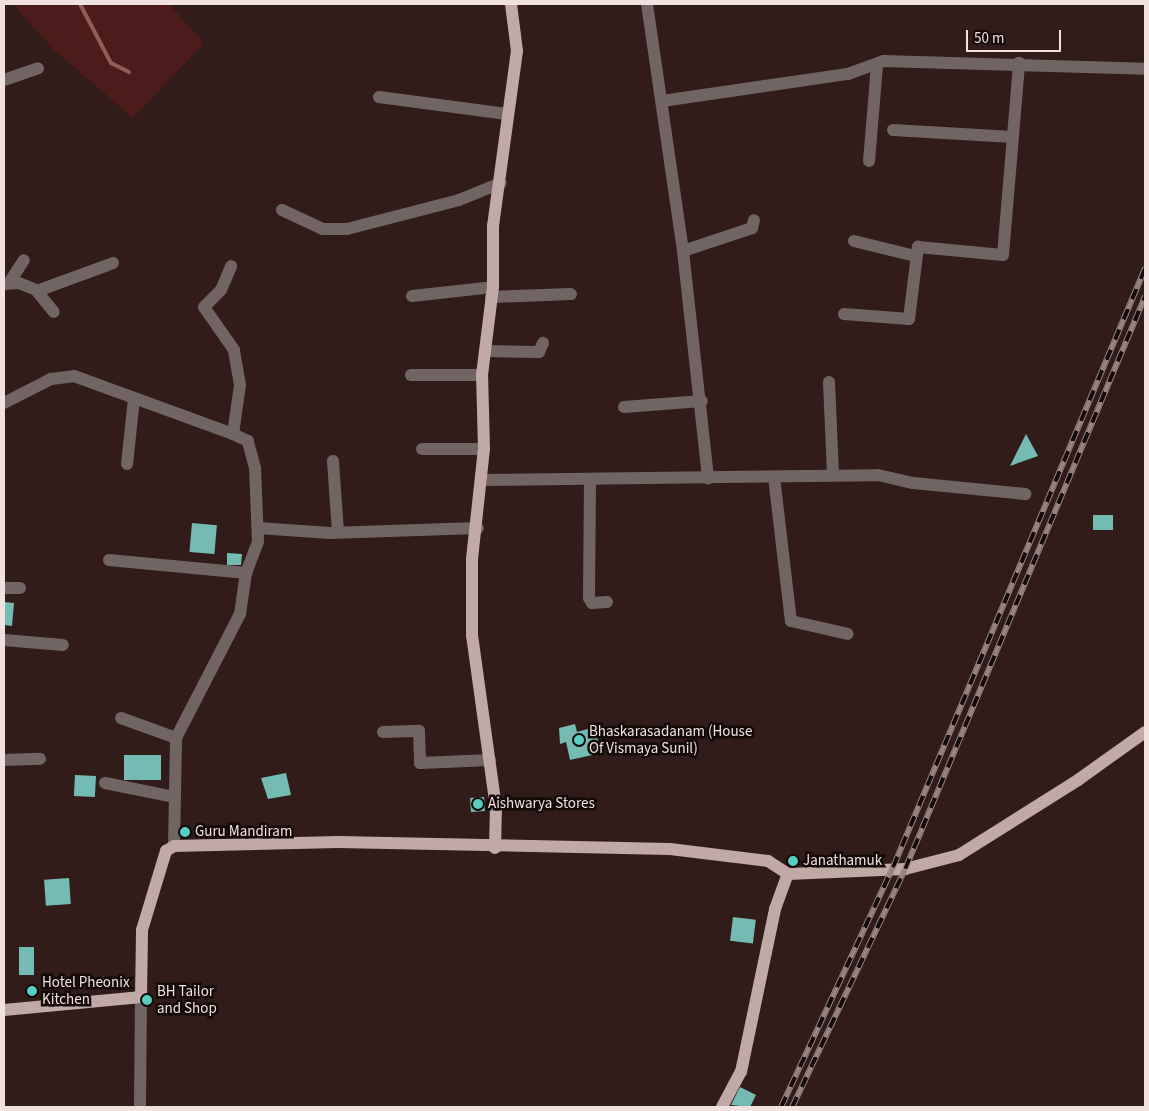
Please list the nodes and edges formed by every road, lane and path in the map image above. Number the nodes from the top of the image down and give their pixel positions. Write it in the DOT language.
graph roads {
  1 [pos="511,4"];
  2 [pos="647,4"];
  3 [pos="1019,64"];
  4 [pos="876,65"];
  5 [pos="38,68"];
  6 [pos="1145,69"];
  7 [pos="4,80"];
  8 [pos="379,97"];
  9 [pos="662,101"];
  10 [pos="507,114"];
  11 [pos="893,130"];
  12 [pos="1013,137"];
  13 [pos="869,161"];
  14 [pos="500,183"];
  15 [pos="282,210"];
  16 [pos="754,220"];
  17 [pos="854,241"];
  18 [pos="683,251"];
  19 [pos="915,256"];
  20 [pos="24,260"];
  21 [pos="113,263"];
  22 [pos="231,266"];
  23 [pos="6,284"];
  24 [pos="37,291"];
  25 [pos="492,292"];
  26 [pos="571,294"];
  27 [pos="412,296"];
  28 [pos="54,312"];
  29 [pos="844,314"];
  30 [pos="543,343"];
  31 [pos="486,351"];
  32 [pos="411,375"];
  33 [pos="482,375"];
  34 [pos="829,382"];
  35 [pos="134,398"];
  36 [pos="702,401"];
  37 [pos="4,403"];
  38 [pos="624,407"];
  39 [pos="233,434"];
  40 [pos="422,449"];
  41 [pos="484,449"];
  42 [pos="333,462"];
  43 [pos="128,464"];
  44 [pos="833,475"];
  45 [pos="774,477"];
  46 [pos="708,479"];
  47 [pos="481,480"];
  48 [pos="590,481"];
  49 [pos="1025,494"];
  50 [pos="258,528"];
  51 [pos="478,528"];
  52 [pos="338,532"];
  53 [pos="109,560"];
  54 [pos="246,573"];
  55 [pos="4,588"];
  56 [pos="20,588"];
  57 [pos="607,602"];
  58 [pos="848,634"];
  59 [pos="4,640"];
  60 [pos="64,645"];
  61 [pos="121,718"];
  62 [pos="383,732"];
  63 [pos="1145,732"];
  64 [pos="176,738"];
  65 [pos="40,759"];
  66 [pos="4,760"];
  67 [pos="490,760"];
  68 [pos="105,783"];
  69 [pos="174,797"];
  70 [pos="174,846"];
  71 [pos="495,848"];
  72 [pos="788,874"];
  73 [pos="141,998"];
  74 [pos="4,1010"];
  75 [pos="140,1107"];
  76 [pos="722,1107"];
  1 -- 10 [label="main road"];
  2 -- 9 [label="street"];
  3 -- 4 [label="street"];
  3 -- 6 [label="street"];
  3 -- 12 [label="street"];
  4 -- 9 [label="street"];
  4 -- 13 [label="street"];
  5 -- 7 [label="street"];
  8 -- 10 [label="street"];
  9 -- 18 [label="street"];
  10 -- 14 [label="main road"];
  11 -- 12 [label="street"];
  12 -- 19 [label="street"];
  14 -- 15 [label="street"];
  14 -- 25 [label="main road"];
  16 -- 18 [label="street"];
  17 -- 19 [label="street"];
  18 -- 36 [label="street"];
  19 -- 29 [label="street"];
  20 -- 23 [label="street"];
  21 -- 24 [label="street"];
  22 -- 39 [label="street"];
  23 -- 24 [label="street"];
  24 -- 28 [label="street"];
  25 -- 26 [label="street"];
  25 -- 27 [label="street"];
  25 -- 31 [label="main road"];
  30 -- 31 [label="street"];
  31 -- 33 [label="main road"];
  32 -- 33 [label="street"];
  33 -- 41 [label="main road"];
  34 -- 44 [label="street"];
  35 -- 37 [label="street"];
  35 -- 39 [label="street"];
  35 -- 43 [label="street"];
  36 -- 38 [label="street"];
  36 -- 46 [label="street"];
  39 -- 50 [label="street"];
  40 -- 41 [label="street"];
  41 -- 47 [label="main road"];
  42 -- 52 [label="street"];
  44 -- 45 [label="street"];
  44 -- 49 [label="street"];
  45 -- 46 [label="street"];
  45 -- 58 [label="street"];
  46 -- 48 [label="street"];
  47 -- 48 [label="street"];
  47 -- 51 [label="main road"];
  48 -- 57 [label="street"];
  50 -- 52 [label="street"];
  50 -- 54 [label="street"];
  51 -- 52 [label="street"];
  51 -- 67 [label="main road"];
  53 -- 54 [label="street"];
  54 -- 64 [label="street"];
  55 -- 56 [label="street"];
  59 -- 60 [label="street"];
  61 -- 64 [label="street"];
  62 -- 67 [label="street"];
  63 -- 72 [label="main road"];
  64 -- 69 [label="street"];
  65 -- 66 [label="street"];
  67 -- 71 [label="main road"];
  68 -- 69 [label="street"];
  69 -- 70 [label="street"];
  70 -- 71 [label="main road"];
  70 -- 73 [label="main road"];
  71 -- 72 [label="main road"];
  72 -- 76 [label="main road"];
  73 -- 74 [label="main road"];
  73 -- 75 [label="street"];
}
